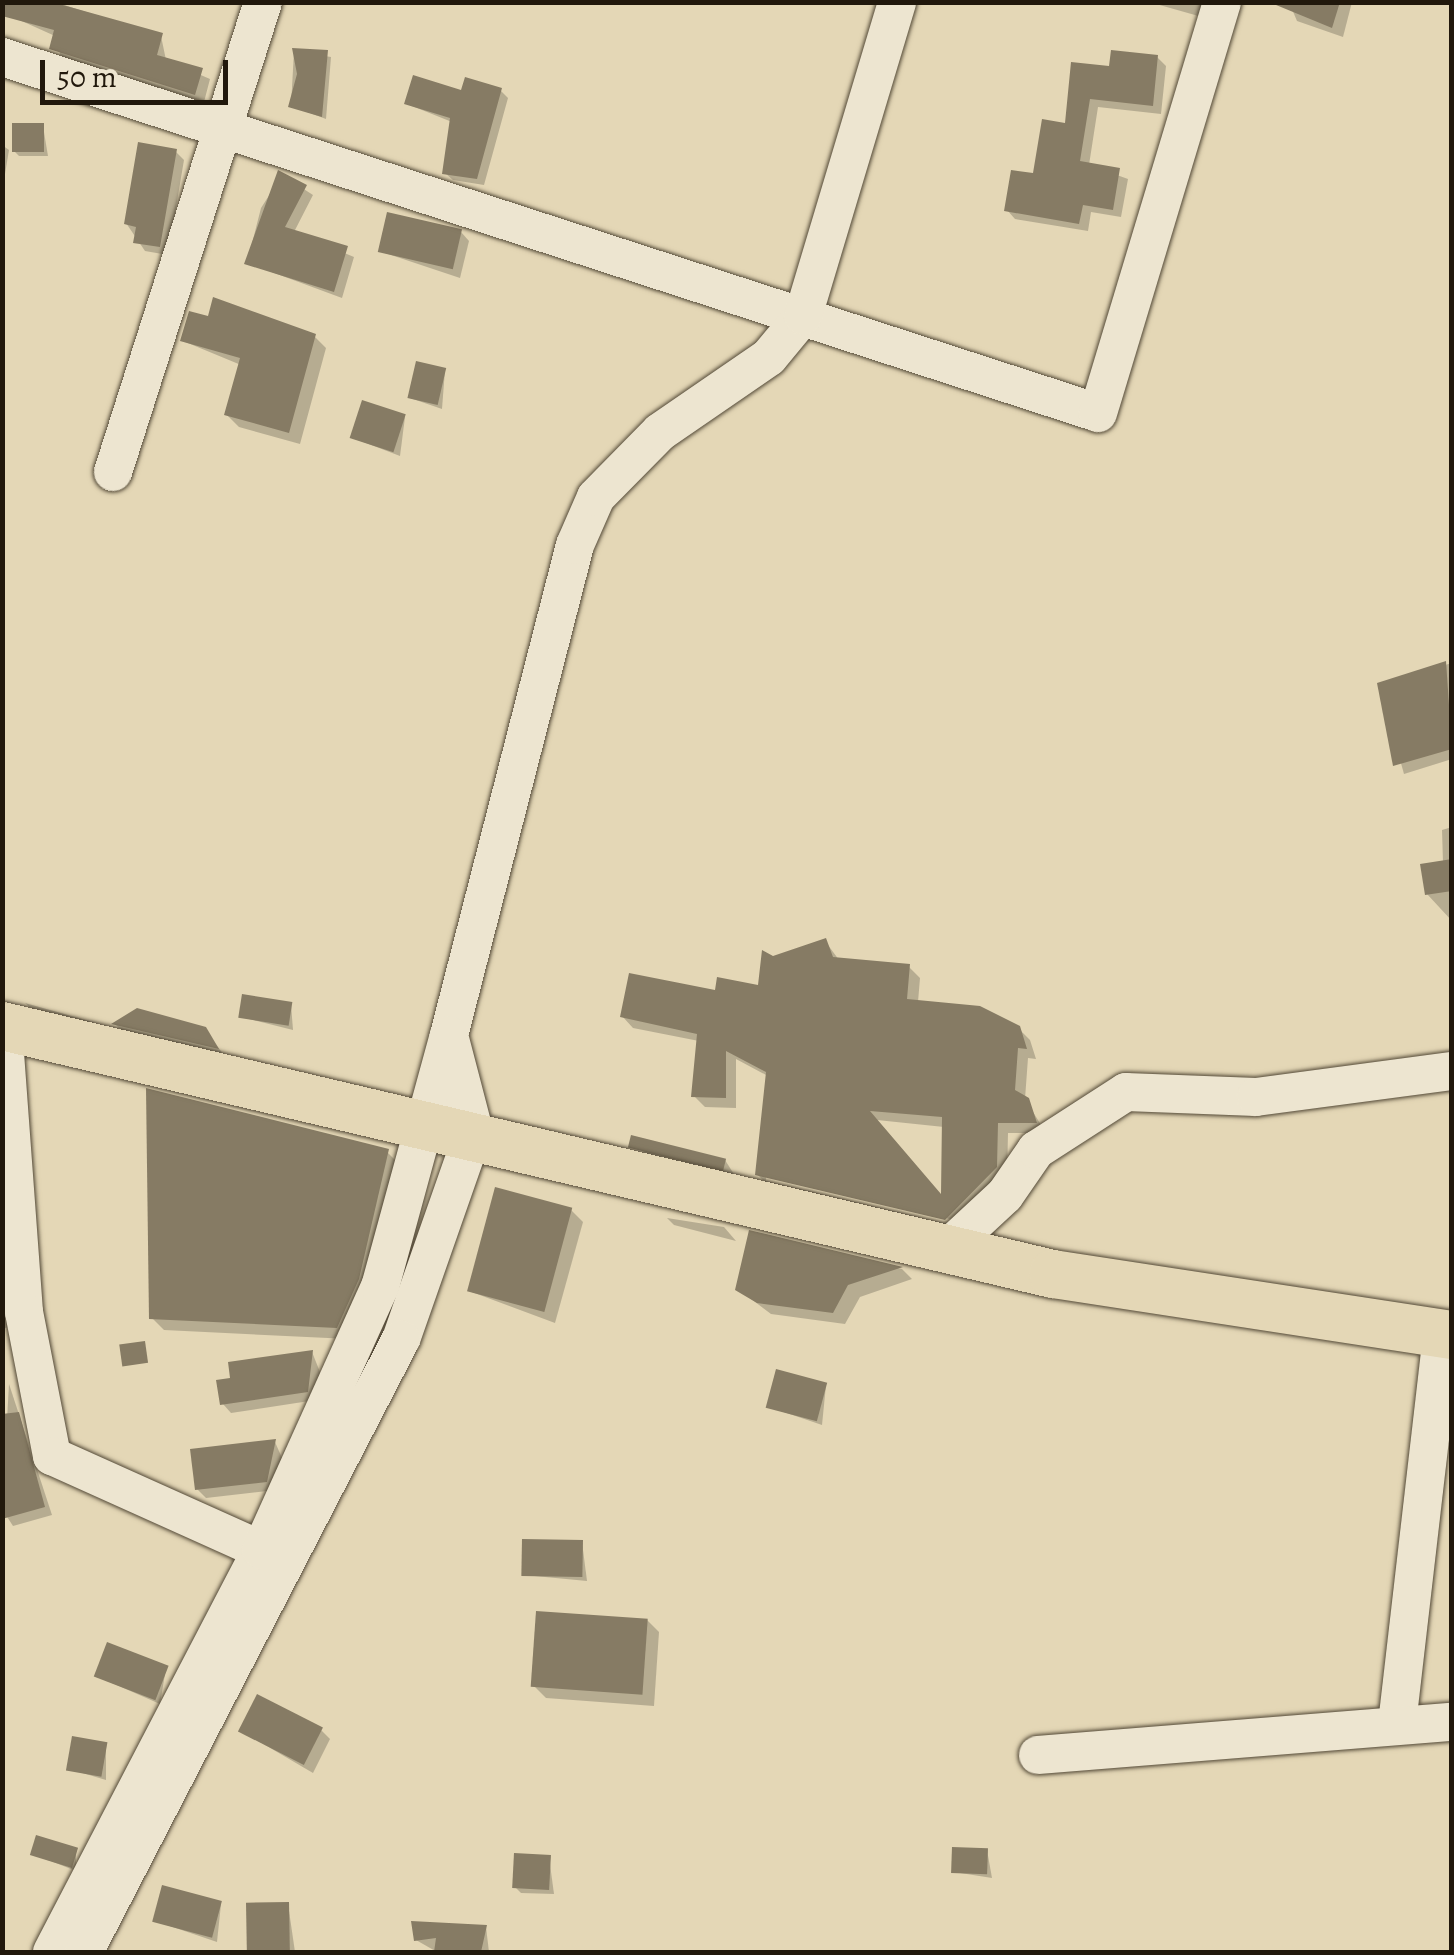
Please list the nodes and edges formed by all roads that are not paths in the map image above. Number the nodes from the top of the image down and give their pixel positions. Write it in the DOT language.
graph roads {
  1 [pos="263,2"];
  2 [pos="897,2"];
  3 [pos="1222,2"];
  4 [pos="2,57"];
  5 [pos="226,126"];
  6 [pos="803,316"];
  7 [pos="112,472"];
  8 [pos="3,1026"];
  9 [pos="449,1034"];
  10 [pos="1452,1071"];
  11 [pos="423,1120"];
  12 [pos="474,1131"];
  13 [pos="949,1247"];
  14 [pos="13,1314"];
  15 [pos="1447,1335"];
  16 [pos="262,1550"];
  17 [pos="1452,1722"];
  18 [pos="1397,1724"];
  19 [pos="1038,1755"];
  20 [pos="52,1952"];
  21 [pos="84,1952"];
  1 -- 5 [label="street"];
  2 -- 6 [label="street"];
  3 -- 6 [label="street"];
  4 -- 5 [label="street"];
  5 -- 6 [label="street"];
  5 -- 7 [label="street"];
  6 -- 9 [label="street"];
  8 -- 11 [label="main road"];
  8 -- 14 [label="street"];
  9 -- 11 [label="street"];
  9 -- 12 [label="street"];
  10 -- 13 [label="street"];
  11 -- 12 [label="main road"];
  11 -- 16 [label="street"];
  12 -- 13 [label="main road"];
  12 -- 21 [label="street"];
  13 -- 15 [label="main road"];
  14 -- 16 [label="street"];
  15 -- 18 [label="street"];
  16 -- 20 [label="street"];
  17 -- 18 [label="street"];
  18 -- 19 [label="street"];
}
